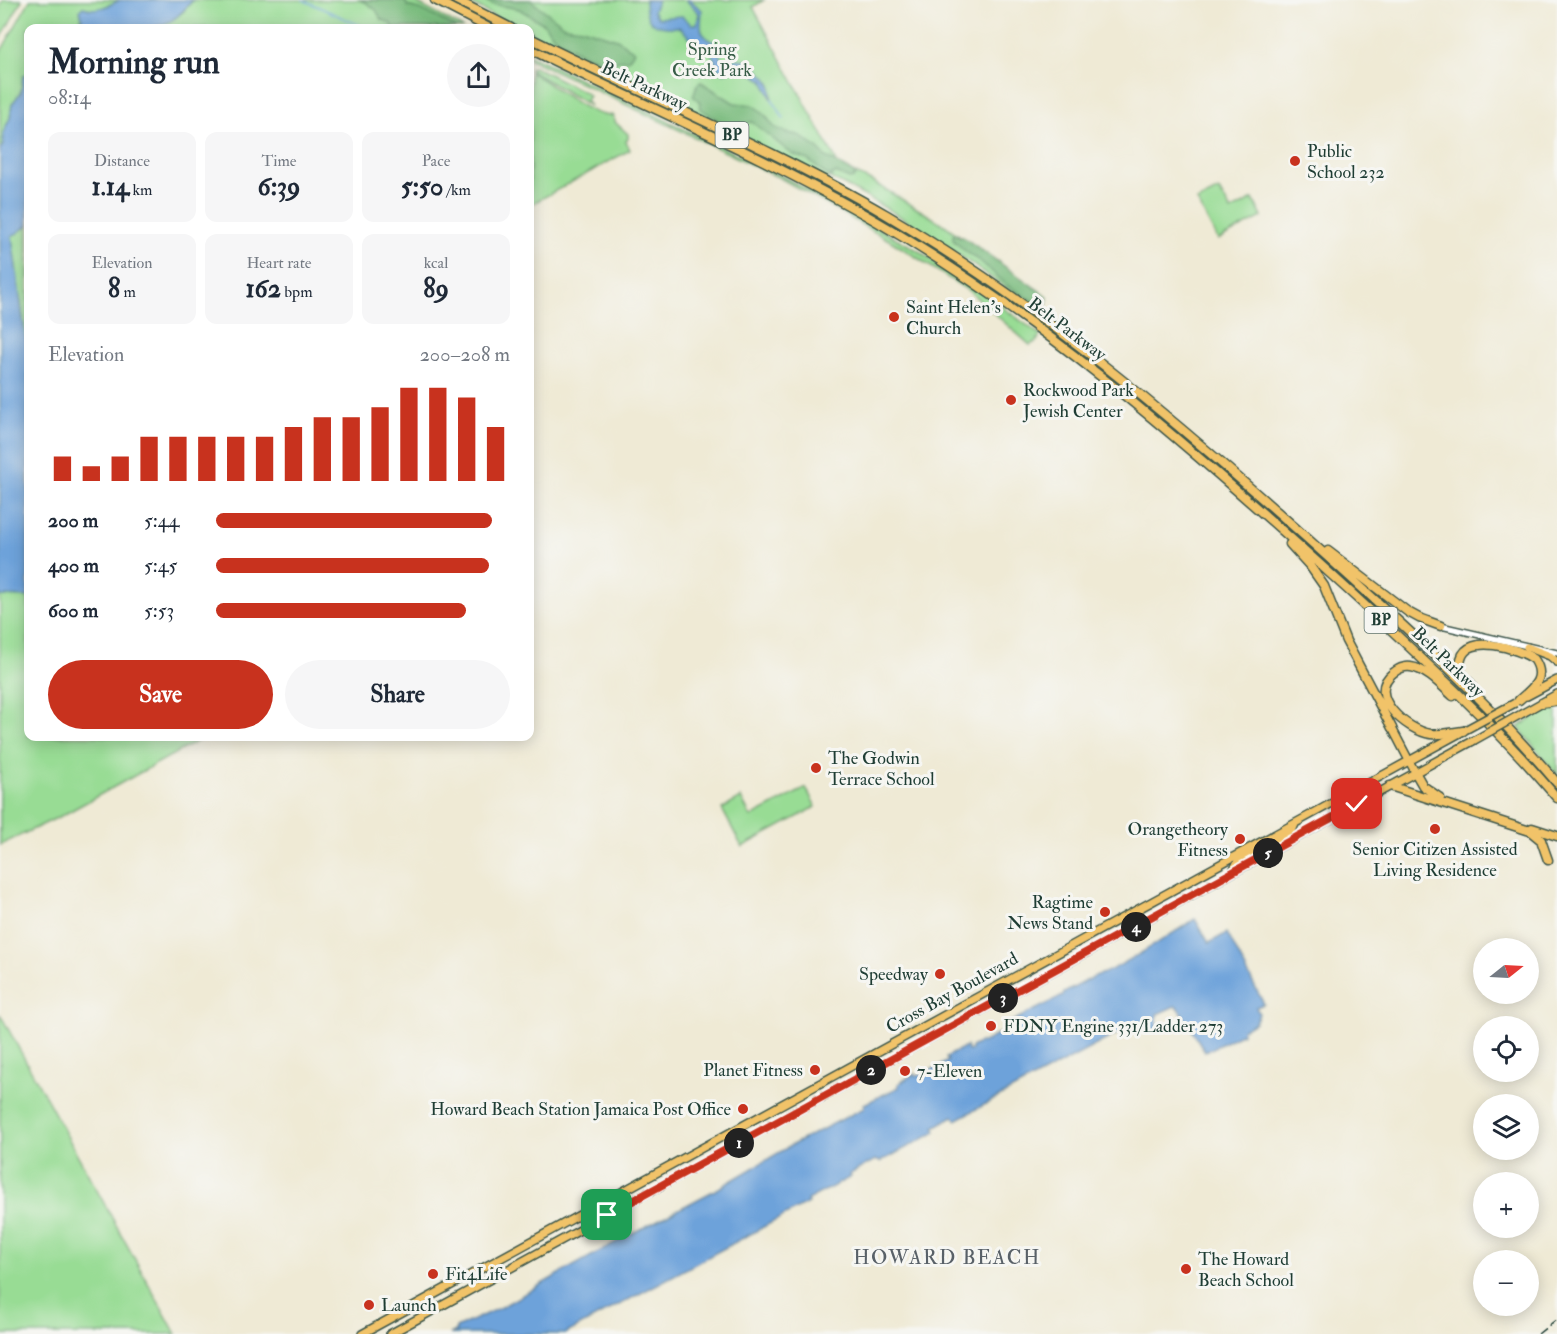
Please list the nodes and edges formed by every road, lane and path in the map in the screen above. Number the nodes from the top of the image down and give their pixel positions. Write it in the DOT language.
graph roads {
  1 [pos="435,0"];
  2 [pos="456,0"];
  3 [pos="481,24"];
  4 [pos="503,24"];
  5 [pos="534,40"];
  6 [pos="534,51"];
  7 [pos="1070,345"];
  8 [pos="1259,510"];
  9 [pos="1284,518"];
  10 [pos="1441,626"];
  11 [pos="1527,647"];
  12 [pos="1557,653"];
  13 [pos="1557,662"];
  14 [pos="1557,680"];
  15 [pos="1557,694"];
  16 [pos="1517,701"];
  17 [pos="1557,701"];
  18 [pos="1542,703"];
  19 [pos="1392,728"];
  20 [pos="1464,731"];
  21 [pos="1512,732"];
  22 [pos="1499,734"];
  23 [pos="1410,761"];
  24 [pos="1415,772"];
  25 [pos="1557,783"];
  26 [pos="1390,786"];
  27 [pos="1557,798"];
  28 [pos="1460,807"];
  29 [pos="1295,824"];
  30 [pos="1517,825"];
  31 [pos="1557,837"];
  32 [pos="1232,873"];
  33 [pos="362,1334"];
  34 [pos="390,1334"];
  1 -- 3 [label="highway"];
  2 -- 4 [label="highway"];
  5 -- 7 [label="highway, Belt Parkway / BP"];
  6 -- 7 [label="highway, Belt Parkway / BP"];
  7 -- 8 [label="highway, Belt Parkway / BP"];
  7 -- 9 [label="highway, Belt Parkway / BP"];
  8 -- 19 [label="highway"];
  8 -- 22 [label="highway, Belt Parkway / BP"];
  9 -- 10 [label="highway"];
  9 -- 21 [label="highway, Belt Parkway / BP"];
  10 -- 11 [label="street"];
  11 -- 12 [label="street"];
  11 -- 13 [label="main road"];
  14 -- 16 [label="main road, Cross Bay Boulevard"];
  15 -- 18 [label="main road, Cross Bay Boulevard"];
  16 -- 20 [label="main road, Cross Bay Boulevard, bridge"];
  16 -- 21 [label="highway"];
  17 -- 18 [label="highway"];
  18 -- 24 [label="main road, Cross Bay Boulevard, bridge"];
  19 -- 23 [label="main road"];
  20 -- 22 [label="highway"];
  20 -- 23 [label="main road, Cross Bay Boulevard"];
  21 -- 25 [label="highway, Belt Parkway / BP"];
  22 -- 27 [label="highway, Belt Parkway / BP"];
  23 -- 24 [label="main road"];
  23 -- 29 [label="main road, Cross Bay Boulevard"];
  24 -- 26 [label="main road, Cross Bay Boulevard"];
  24 -- 28 [label="highway"];
  26 -- 28 [label="highway"];
  26 -- 32 [label="main road, Cross Bay Boulevard"];
  28 -- 30 [label="highway"];
  29 -- 32 [label="main road"];
  29 -- 33 [label="main road, Cross Bay Boulevard"];
  30 -- 31 [label="highway"];
  30 -- 31 [label="highway"];
  32 -- 34 [label="main road, Cross Bay Boulevard"];
}
